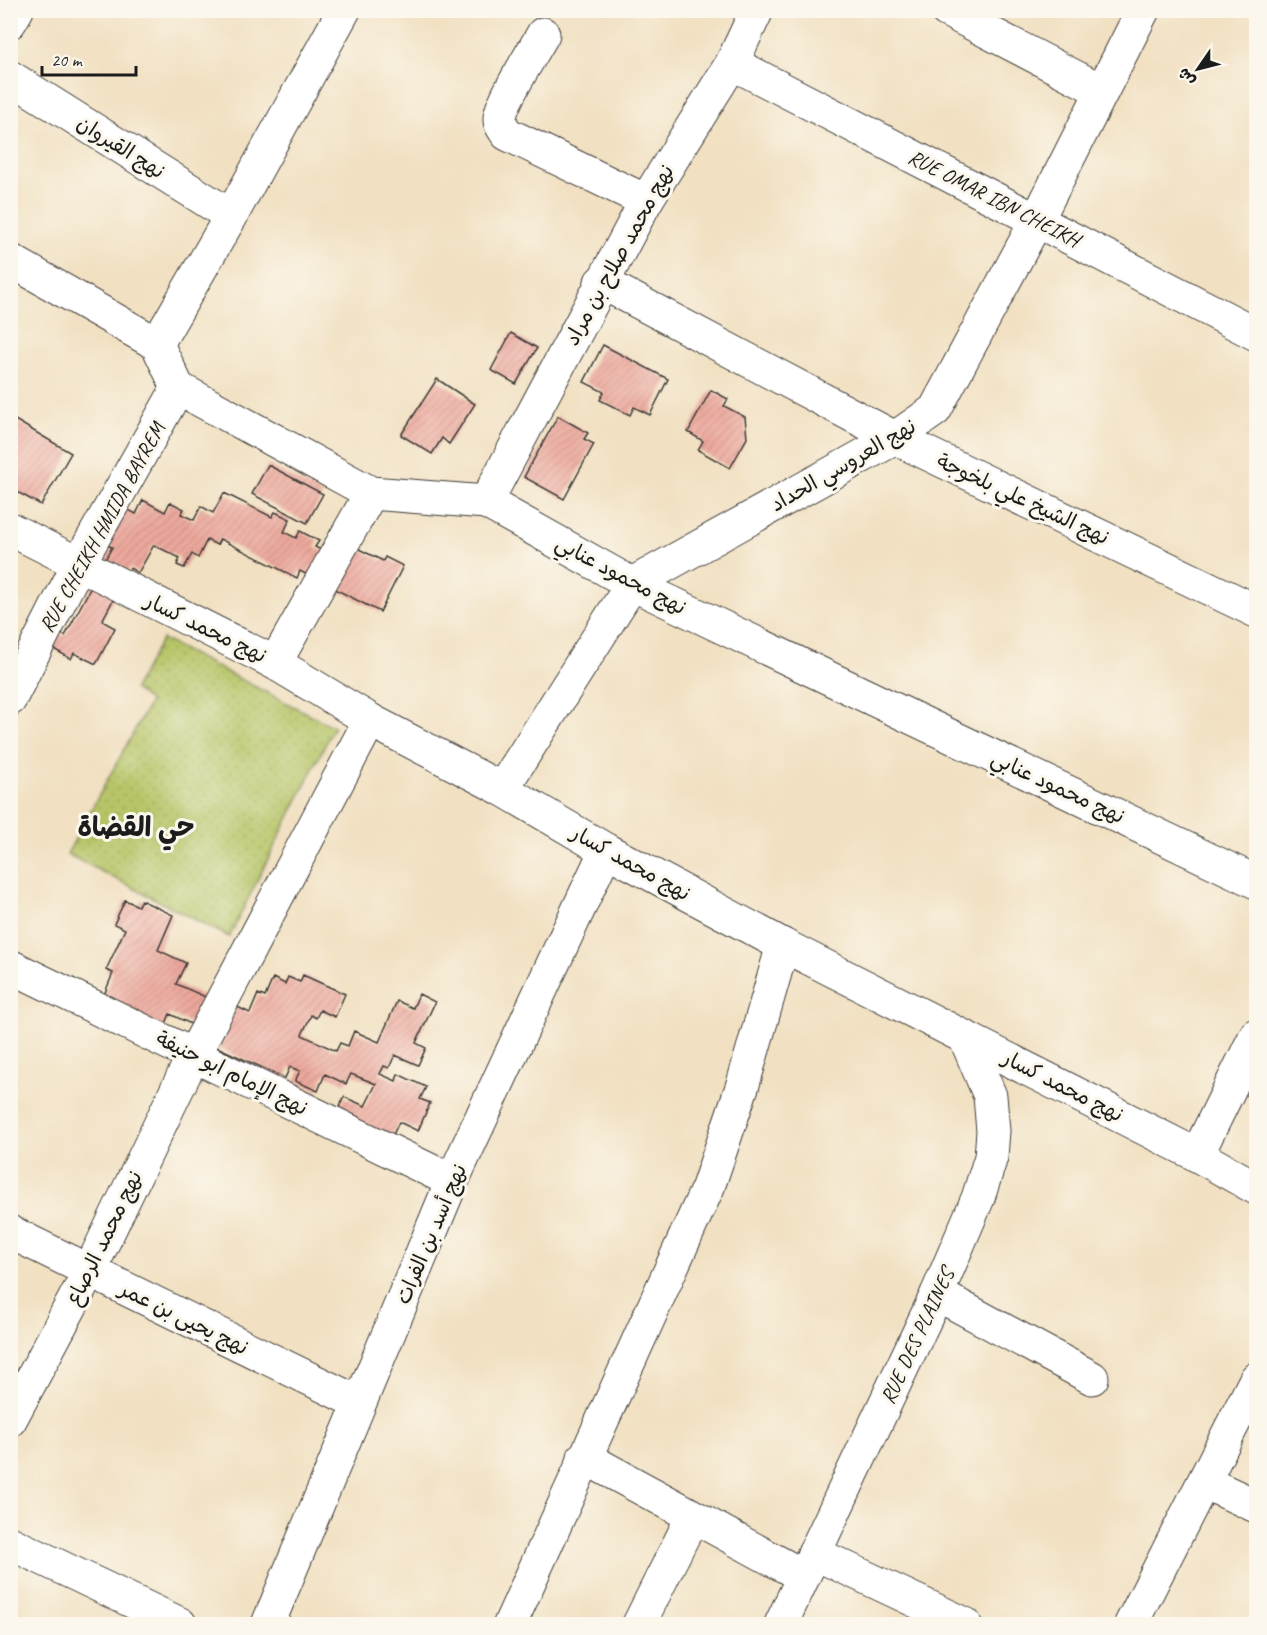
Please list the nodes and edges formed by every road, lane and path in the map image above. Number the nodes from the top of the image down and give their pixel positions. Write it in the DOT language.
graph roads {
  1 [pos="17,10"];
  2 [pos="344,10"];
  3 [pos="757,10"];
  4 [pos="946,10"];
  5 [pos="1143,10"];
  6 [pos="10,22"];
  7 [pos="543,34"];
  8 [pos="732,63"];
  9 [pos="10,77"];
  10 [pos="1102,90"];
  11 [pos="646,201"];
  12 [pos="231,216"];
  13 [pos="1036,220"];
  14 [pos="10,260"];
  15 [pos="601,282"];
  16 [pos="1257,334"];
  17 [pos="157,344"];
  18 [pos="178,388"];
  19 [pos="895,438"];
  20 [pos="371,493"];
  21 [pos="486,502"];
  22 [pos="10,529"];
  23 [pos="78,565"];
  24 [pos="632,584"];
  25 [pos="1257,610"];
  26 [pos="275,663"];
  27 [pos="10,699"];
  28 [pos="370,720"];
  29 [pos="502,789"];
  30 [pos="606,850"];
  31 [pos="1257,882"];
  32 [pos="783,945"];
  33 [pos="10,966"];
  34 [pos="1257,1035"];
  35 [pos="965,1037"];
  36 [pos="194,1054"];
  37 [pos="1197,1155"];
  38 [pos="452,1181"];
  39 [pos="1257,1188"];
  40 [pos="10,1232"];
  41 [pos="88,1272"];
  42 [pos="938,1294"];
  43 [pos="1092,1378"];
  44 [pos="1257,1379"];
  45 [pos="359,1403"];
  46 [pos="10,1420"];
  47 [pos="584,1457"];
  48 [pos="1204,1482"];
  49 [pos="1257,1506"];
  50 [pos="692,1518"];
  51 [pos="10,1543"];
  52 [pos="809,1565"];
  53 [pos="180,1624"];
  54 [pos="268,1624"];
  55 [pos="510,1624"];
  56 [pos="639,1624"];
  57 [pos="781,1624"];
  58 [pos="965,1624"];
  59 [pos="1131,1624"];
  1 -- 6 [label="street"];
  2 -- 12 [label="street"];
  3 -- 8 [label="street, نهج محمد صلاح بن مراد"];
  4 -- 10 [label="street"];
  5 -- 10 [label="street, نهج العروسي الحداد"];
  7 -- 11 [label="street"];
  8 -- 11 [label="street, نهج محمد صلاح بن مراد"];
  8 -- 13 [label="street, RUE OMAR IBN CHEIKH"];
  9 -- 12 [label="street, نهج القيروان"];
  10 -- 13 [label="street, نهج العروسي الحداد"];
  11 -- 15 [label="street, نهج محمد صلاح بن مراد"];
  12 -- 17 [label="street"];
  13 -- 16 [label="street, RUE OMAR IBN CHEIKH"];
  13 -- 19 [label="street, نهج العروسي الحداد"];
  14 -- 17 [label="street"];
  15 -- 19 [label="street, نهج الشيخ علي بلخوجة"];
  15 -- 21 [label="street, نهج محمد صلاح بن مراد"];
  17 -- 18 [label="street"];
  18 -- 20 [label="street, نهج محمود عنابي"];
  18 -- 23 [label="street, RUE CHEIKH HMIDA BAYREM"];
  19 -- 24 [label="street, نهج العروسي الحداد"];
  19 -- 25 [label="street, نهج الشيخ علي بلخوجة"];
  20 -- 21 [label="street, نهج محمود عنابي"];
  20 -- 26 [label="street"];
  21 -- 24 [label="street, نهج محمود عنابي"];
  22 -- 23 [label="street, نهج محمد كسار"];
  23 -- 26 [label="street, نهج محمد كسار"];
  23 -- 27 [label="street, RUE CHEIKH HMIDA BAYREM"];
  24 -- 29 [label="street, نهج العروسي الحداد"];
  24 -- 31 [label="street, نهج محمود عنابي"];
  26 -- 28 [label="street, نهج محمد كسار"];
  28 -- 29 [label="street, نهج محمد كسار"];
  28 -- 36 [label="street, نهج محمد الرصاع"];
  29 -- 30 [label="street, نهج محمد كسار"];
  30 -- 32 [label="street, نهج محمد كسار"];
  30 -- 38 [label="street, نهج أسد بن الفرات"];
  32 -- 35 [label="street, نهج محمد كسار"];
  32 -- 47 [label="street"];
  33 -- 36 [label="street, نهج الإمام ابو حنيفة"];
  34 -- 37 [label="street"];
  35 -- 37 [label="street, نهج محمد كسار"];
  35 -- 42 [label="street, RUE DES PLAINES"];
  36 -- 38 [label="street, نهج الإمام ابو حنيفة"];
  36 -- 41 [label="street, نهج محمد الرصاع"];
  37 -- 39 [label="street, نهج محمد كسار"];
  38 -- 45 [label="street, نهج أسد بن الفرات"];
  40 -- 41 [label="street, نهج يحيى بن عمر"];
  41 -- 45 [label="street, نهج يحيى بن عمر"];
  41 -- 46 [label="street, نهج محمد الرصاع"];
  42 -- 43 [label="street"];
  42 -- 52 [label="street, RUE DES PLAINES"];
  44 -- 48 [label="street"];
  45 -- 54 [label="street, نهج أسد بن الفرات"];
  47 -- 50 [label="street"];
  47 -- 55 [label="street"];
  48 -- 49 [label="street"];
  48 -- 59 [label="street"];
  50 -- 52 [label="street"];
  50 -- 56 [label="street"];
  51 -- 53 [label="street"];
  52 -- 57 [label="street, RUE DES PLAINES"];
  52 -- 58 [label="street"];
}
